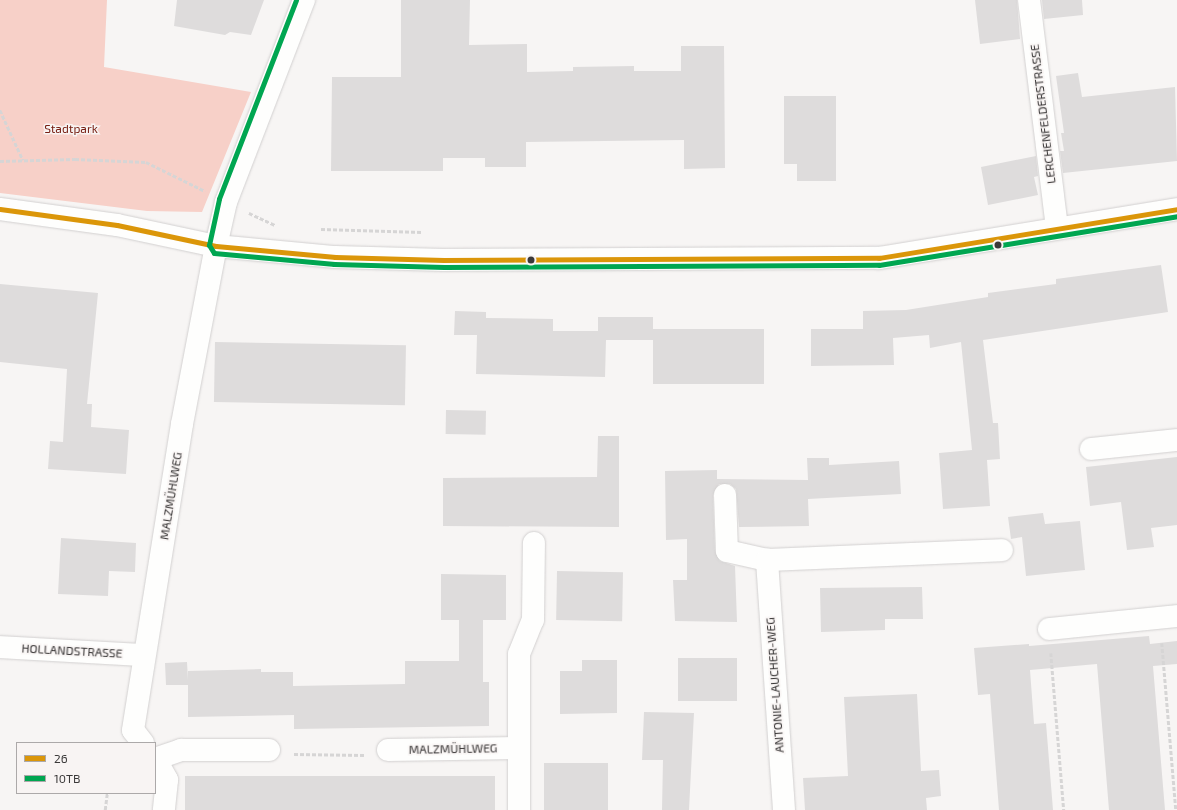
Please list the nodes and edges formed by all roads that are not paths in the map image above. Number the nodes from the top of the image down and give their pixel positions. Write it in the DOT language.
graph roads {
  1 [pos="304,0"];
  2 [pos="1029,0"];
  3 [pos="1177,209"];
  4 [pos="0,210"];
  5 [pos="1057,228"];
  6 [pos="216,246"];
  7 [pos="1177,440"];
  8 [pos="1091,449"];
  9 [pos="725,495"];
  10 [pos="534,543"];
  11 [pos="1002,550"];
  12 [pos="767,560"];
  13 [pos="1169,617"];
  14 [pos="1049,628"];
  15 [pos="0,647"];
  16 [pos="144,654"];
  17 [pos="142,742"];
  18 [pos="518,748"];
  19 [pos="269,750"];
  20 [pos="388,750"];
  21 [pos="156,758"];
  22 [pos="156,760"];
  23 [pos="164,810"];
  24 [pos="519,810"];
  25 [pos="784,810"];
  1 -- 6 [label="street, MALZMÜHLWEG"];
  2 -- 5 [label="street, LERCHENFELDERSTRASSE"];
  3 -- 5 [label="street"];
  4 -- 6 [label="street"];
  5 -- 6 [label="street"];
  6 -- 16 [label="street, MALZMÜHLWEG"];
  7 -- 8 [label="street"];
  9 -- 12 [label="street"];
  10 -- 18 [label="street"];
  11 -- 12 [label="street"];
  12 -- 25 [label="street, ANTONIE-LAUCHER-WEG"];
  13 -- 14 [label="street"];
  15 -- 16 [label="street, HOLLANDSTRASSE"];
  16 -- 17 [label="street, MALZMÜHLWEG"];
  18 -- 20 [label="street, MALZMÜHLWEG"];
  18 -- 24 [label="street"];
  19 -- 21 [label="street"];
  22 -- 23 [label="street"];
}
